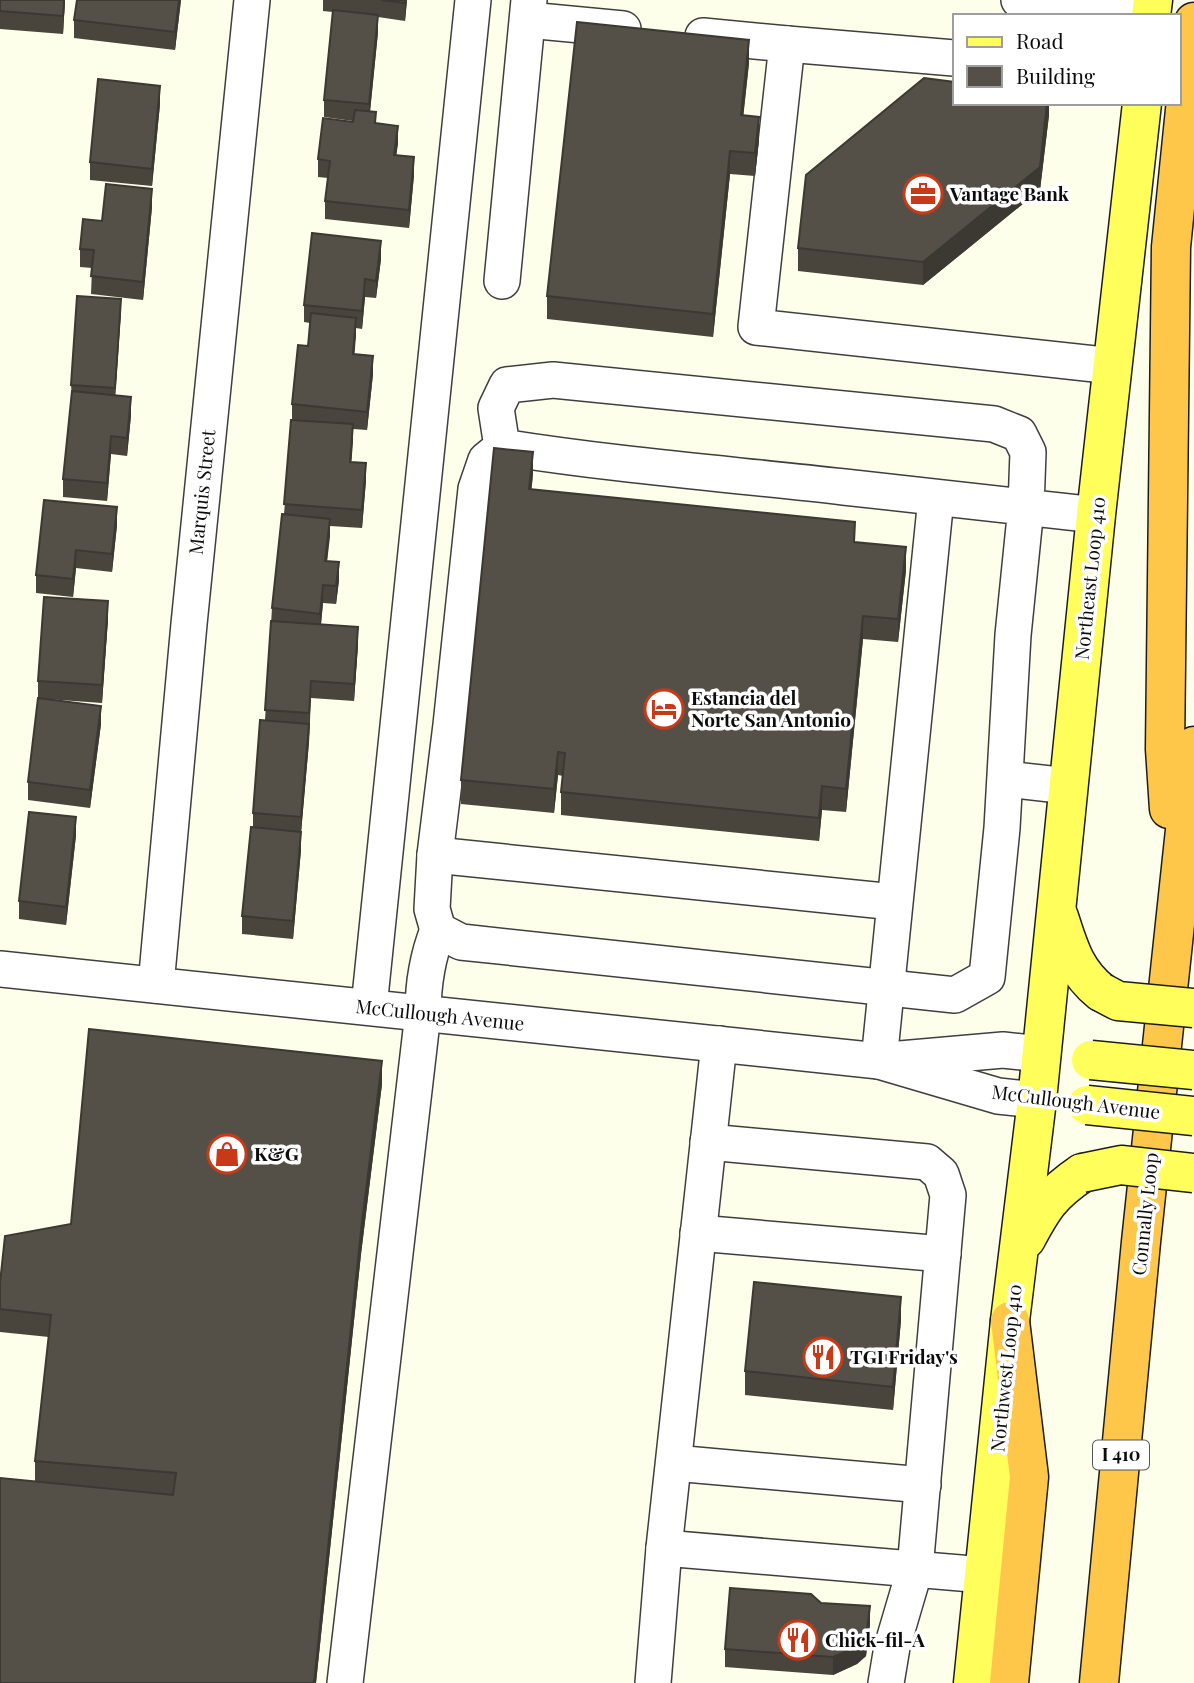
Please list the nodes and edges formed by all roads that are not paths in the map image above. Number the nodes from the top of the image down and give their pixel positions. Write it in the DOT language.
graph roads {
  1 [pos="252,0"];
  2 [pos="473,0"];
  3 [pos="1019,0"];
  4 [pos="1059,2"];
  5 [pos="1152,9"];
  6 [pos="528,10"];
  7 [pos="1194,22"];
  8 [pos="787,44"];
  9 [pos="953,58"];
  10 [pos="1142,105"];
  11 [pos="502,281"];
  12 [pos="1113,366"];
  13 [pos="502,447"];
  14 [pos="936,498"];
  15 [pos="1026,507"];
  16 [pos="1096,515"];
  17 [pos="1194,746"];
  18 [pos="1006,779"];
  19 [pos="1068,786"];
  20 [pos="435,855"];
  21 [pos="894,902"];
  22 [pos="1056,908"];
  23 [pos="1177,921"];
  24 [pos="439,930"];
  25 [pos="1,977"];
  26 [pos="156,985"];
  27 [pos="885,988"];
  28 [pos="369,1007"];
  29 [pos="1194,1009"];
  30 [pos="423,1013"];
  31 [pos="719,1044"];
  32 [pos="1042,1054"];
  33 [pos="879,1061"];
  34 [pos="1194,1070"];
  35 [pos="1037,1100"];
  36 [pos="1194,1116"];
  37 [pos="708,1142"];
  38 [pos="1194,1173"];
  39 [pos="698,1233"];
  40 [pos="1020,1250"];
  41 [pos="943,1254"];
  42 [pos="1010,1321"];
  43 [pos="674,1463"];
  44 [pos="923,1485"];
  45 [pos="664,1548"];
  46 [pos="915,1569"];
  47 [pos="984,1575"];
  48 [pos="1098,1678"];
  49 [pos="345,1683"];
  50 [pos="653,1683"];
  51 [pos="886,1683"];
  52 [pos="973,1683"];
  53 [pos="1009,1683"];
  1 -- 26 [label="street, Marquis Street"];
  2 -- 28 [label="street"];
  3 -- 4 [label="street"];
  4 -- 5 [label="street"];
  6 -- 8 [label="street"];
  6 -- 11 [label="street"];
  7 -- 23 [label="highway"];
  8 -- 9 [label="street"];
  8 -- 12 [label="street"];
  10 -- 12 [label="main road, Northeast Loop 410"];
  12 -- 16 [label="main road, Northeast Loop 410"];
  13 -- 14 [label="street"];
  13 -- 15 [label="street"];
  13 -- 20 [label="street"];
  14 -- 15 [label="street"];
  14 -- 21 [label="street"];
  15 -- 16 [label="street"];
  15 -- 18 [label="street"];
  16 -- 19 [label="main road, Northeast Loop 410"];
  17 -- 23 [label="highway, Connally Loop / I 410"];
  18 -- 19 [label="street"];
  18 -- 27 [label="street"];
  19 -- 22 [label="main road, Northeast Loop 410"];
  20 -- 21 [label="street"];
  20 -- 24 [label="street"];
  21 -- 27 [label="street"];
  22 -- 29 [label="main road, bridge"];
  22 -- 32 [label="main road, Northeast Loop 410"];
  23 -- 48 [label="highway, Connally Loop / I 410"];
  24 -- 27 [label="street"];
  24 -- 30 [label="street"];
  25 -- 26 [label="street, McCullough Avenue"];
  26 -- 28 [label="street, McCullough Avenue"];
  27 -- 33 [label="street"];
  28 -- 30 [label="street, McCullough Avenue"];
  30 -- 31 [label="street, McCullough Avenue"];
  30 -- 49 [label="street"];
  31 -- 33 [label="street, McCullough Avenue"];
  31 -- 37 [label="street"];
  32 -- 33 [label="street, McCullough Avenue"];
  32 -- 34 [label="main road, McCullough Avenue, bridge"];
  32 -- 35 [label="main road, Northwest Loop 410"];
  33 -- 35 [label="street, McCullough Avenue"];
  35 -- 36 [label="main road, McCullough Avenue, bridge"];
  35 -- 40 [label="main road, Northwest Loop 410"];
  37 -- 39 [label="street"];
  37 -- 41 [label="street"];
  38 -- 40 [label="main road, bridge"];
  39 -- 41 [label="street"];
  39 -- 43 [label="street"];
  40 -- 42 [label="main road, Northwest Loop 410"];
  41 -- 44 [label="street"];
  42 -- 47 [label="main road, Northwest Loop 410"];
  42 -- 53 [label="highway"];
  43 -- 44 [label="street"];
  43 -- 45 [label="street"];
  44 -- 46 [label="street"];
  45 -- 46 [label="street"];
  45 -- 50 [label="street"];
  46 -- 47 [label="street"];
  46 -- 51 [label="street"];
  47 -- 52 [label="main road, Northwest Loop 410"];
}
